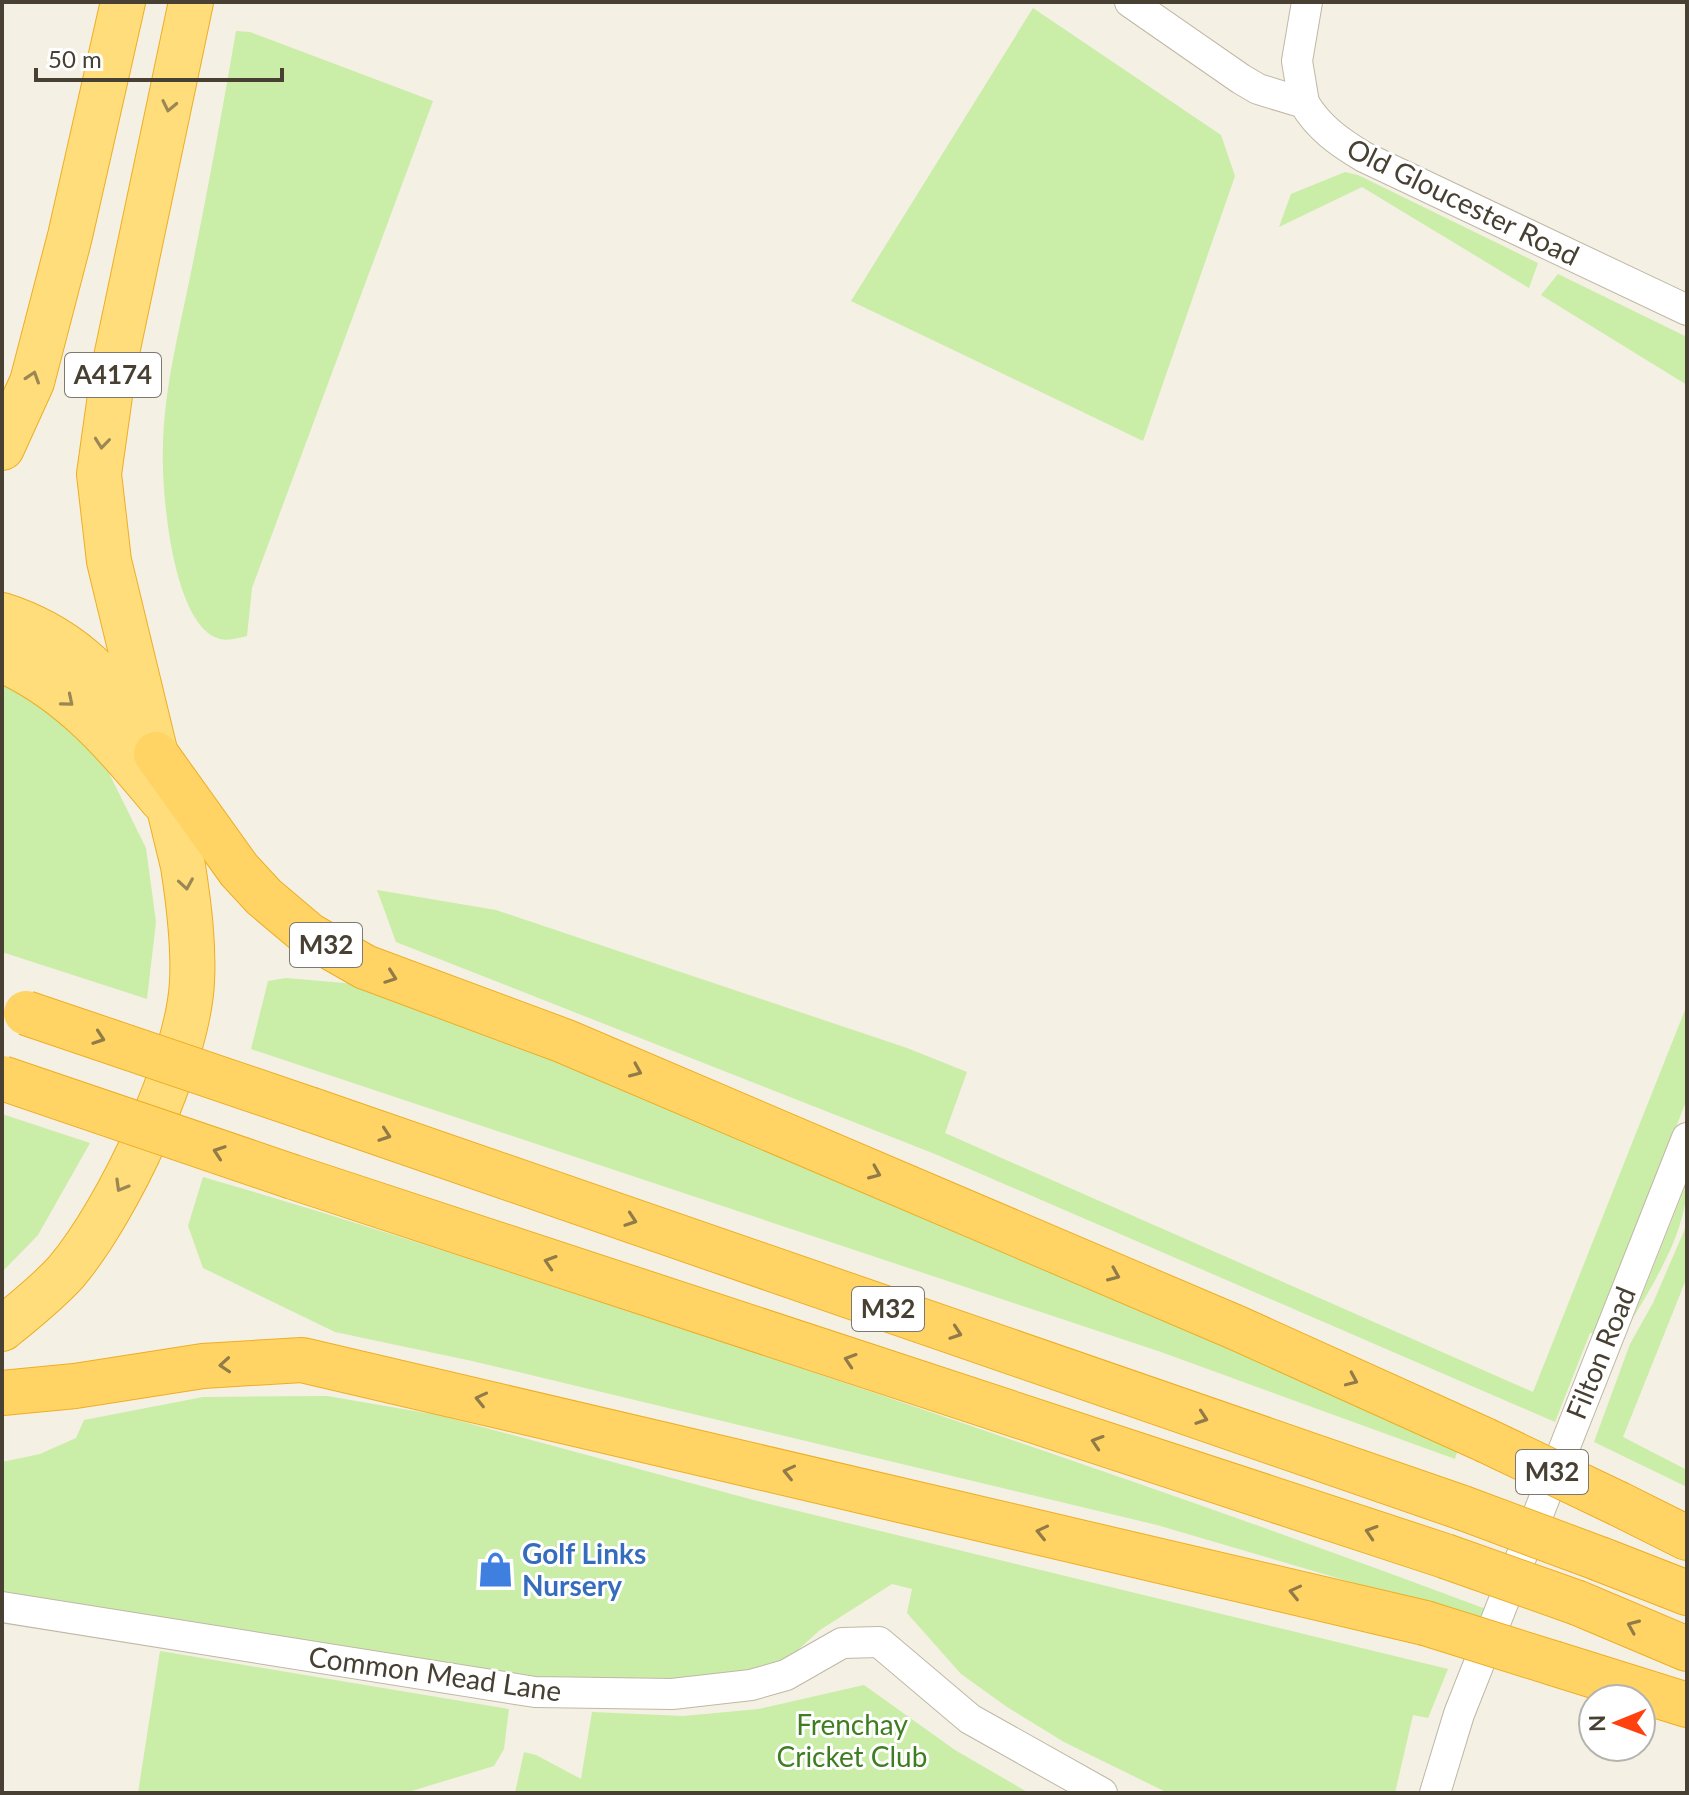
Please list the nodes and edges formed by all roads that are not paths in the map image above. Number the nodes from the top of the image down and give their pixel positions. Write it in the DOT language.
graph roads {
  1 [pos="123,2"];
  2 [pos="191,2"];
  3 [pos="1130,2"];
  4 [pos="1307,2"];
  5 [pos="1304,103"];
  6 [pos="1687,310"];
  7 [pos="2,448"];
  8 [pos="2,615"];
  9 [pos="2,660"];
  10 [pos="156,752"];
  11 [pos="168,808"];
  12 [pos="14,1008"];
  13 [pos="2,1078"];
  14 [pos="1687,1138"];
  15 [pos="2,1329"];
  16 [pos="2,1393"];
  17 [pos="1687,1538"];
  18 [pos="1687,1593"];
  19 [pos="2,1607"];
  20 [pos="1687,1649"];
  21 [pos="1687,1705"];
  22 [pos="1102,1793"];
  23 [pos="1435,1793"];
  7 -- 1 [label="highway, A4174, one-way"];
  2 -- 10 [label="highway, A4174, one-way"];
  3 -- 5 [label="street"];
  4 -- 5 [label="street"];
  5 -- 6 [label="street, Old Gloucester Road"];
  8 -- 10 [label="highway"];
  9 -- 11 [label="highway, one-way"];
  10 -- 11 [label="highway, A4174"];
  10 -- 17 [label="highway, M32, one-way, bridge"];
  11 -- 15 [label="highway, one-way"];
  12 -- 18 [label="highway, M32, one-way, bridge"];
  20 -- 13 [label="highway, M32, one-way, bridge"];
  14 -- 23 [label="street, Filton Road"];
  21 -- 16 [label="highway, one-way, bridge"];
  19 -- 22 [label="street, Common Mead Lane"];
}
